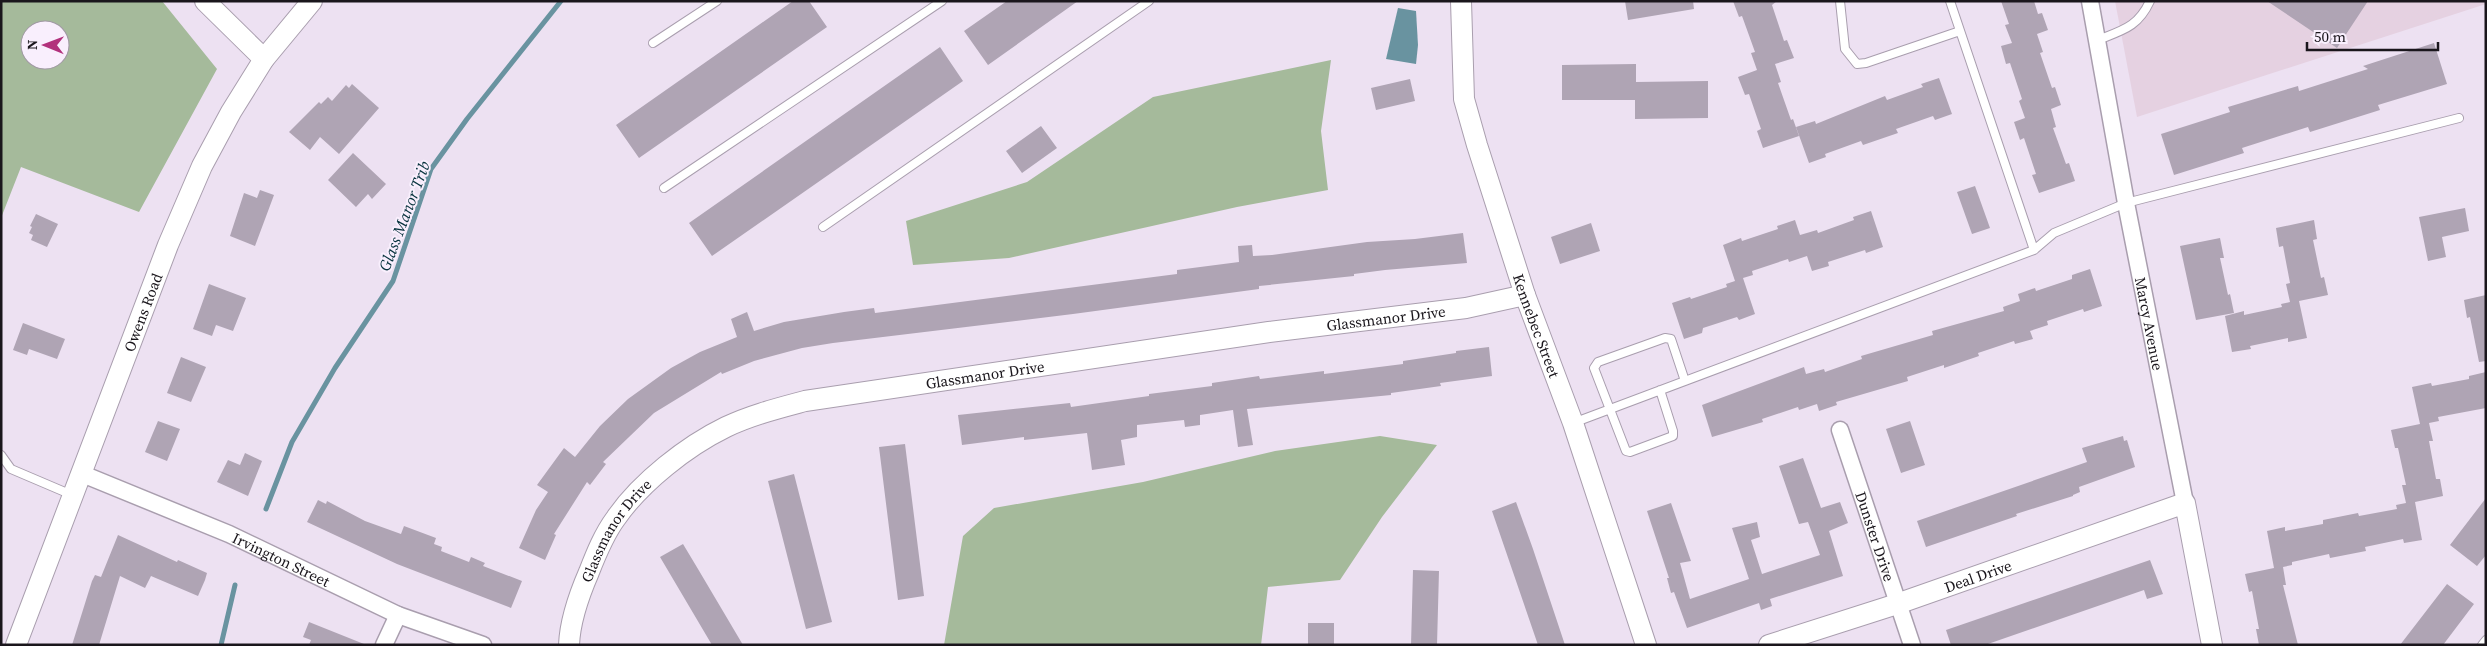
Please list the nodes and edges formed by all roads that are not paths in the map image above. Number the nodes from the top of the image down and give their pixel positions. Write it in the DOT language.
graph roads {
  1 [pos="205,1"];
  2 [pos="312,1"];
  3 [pos="717,1"];
  4 [pos="942,1"];
  5 [pos="1149,1"];
  6 [pos="1461,1"];
  7 [pos="1840,1"];
  8 [pos="1950,1"];
  9 [pos="2090,1"];
  10 [pos="2150,1"];
  11 [pos="1960,31"];
  12 [pos="2098,40"];
  13 [pos="654,43"];
  14 [pos="264,59"];
  15 [pos="2459,118"];
  16 [pos="664,188"];
  17 [pos="2126,203"];
  18 [pos="823,227"];
  19 [pos="2034,250"];
  20 [pos="1525,295"];
  21 [pos="1685,381"];
  22 [pos="1660,390"];
  23 [pos="1609,410"];
  24 [pos="1573,423"];
  25 [pos="1840,430"];
  26 [pos="1,455"];
  27 [pos="80,473"];
  28 [pos="72,495"];
  29 [pos="2185,503"];
  30 [pos="1897,604"];
  31 [pos="398,615"];
  32 [pos="2486,640"];
  33 [pos="16,645"];
  34 [pos="384,645"];
  35 [pos="483,645"];
  36 [pos="569,645"];
  37 [pos="1646,645"];
  38 [pos="1769,645"];
  39 [pos="1912,645"];
  40 [pos="2212,645"];
  41 [pos="2482,645"];
  1 -- 14 [label="street"];
  2 -- 14 [label="street, Owens Road"];
  3 -- 13 [label="lane"];
  4 -- 16 [label="lane"];
  5 -- 18 [label="lane"];
  6 -- 20 [label="street, Kennebec Street"];
  7 -- 11 [label="lane"];
  8 -- 11 [label="lane"];
  9 -- 12 [label="street, Marcy Avenue"];
  10 -- 12 [label="lane"];
  11 -- 19 [label="lane"];
  12 -- 17 [label="street, Marcy Avenue"];
  14 -- 27 [label="street, Owens Road"];
  15 -- 17 [label="lane"];
  17 -- 19 [label="lane"];
  17 -- 29 [label="street, Marcy Avenue"];
  19 -- 21 [label="lane"];
  20 -- 24 [label="street, Kennebec Street"];
  20 -- 36 [label="street, Glassmanor Drive"];
  21 -- 22 [label="lane"];
  21 -- 23 [label="lane"];
  22 -- 23 [label="lane"];
  22 -- 23 [label="lane"];
  23 -- 24 [label="lane"];
  24 -- 37 [label="street, Kennebec Street"];
  25 -- 30 [label="street, Dunster Drive"];
  26 -- 28 [label="lane"];
  27 -- 28 [label="street, Owens Road"];
  27 -- 31 [label="street, Irvington Street"];
  28 -- 33 [label="street, Owens Road"];
  29 -- 30 [label="street, Deal Drive"];
  29 -- 40 [label="street, Marcy Avenue"];
  30 -- 38 [label="street, Deal Drive"];
  30 -- 39 [label="street, Dunster Drive"];
  31 -- 34 [label="street"];
  31 -- 35 [label="street, Irvington Street"];
  32 -- 41 [label="lane"];
}
